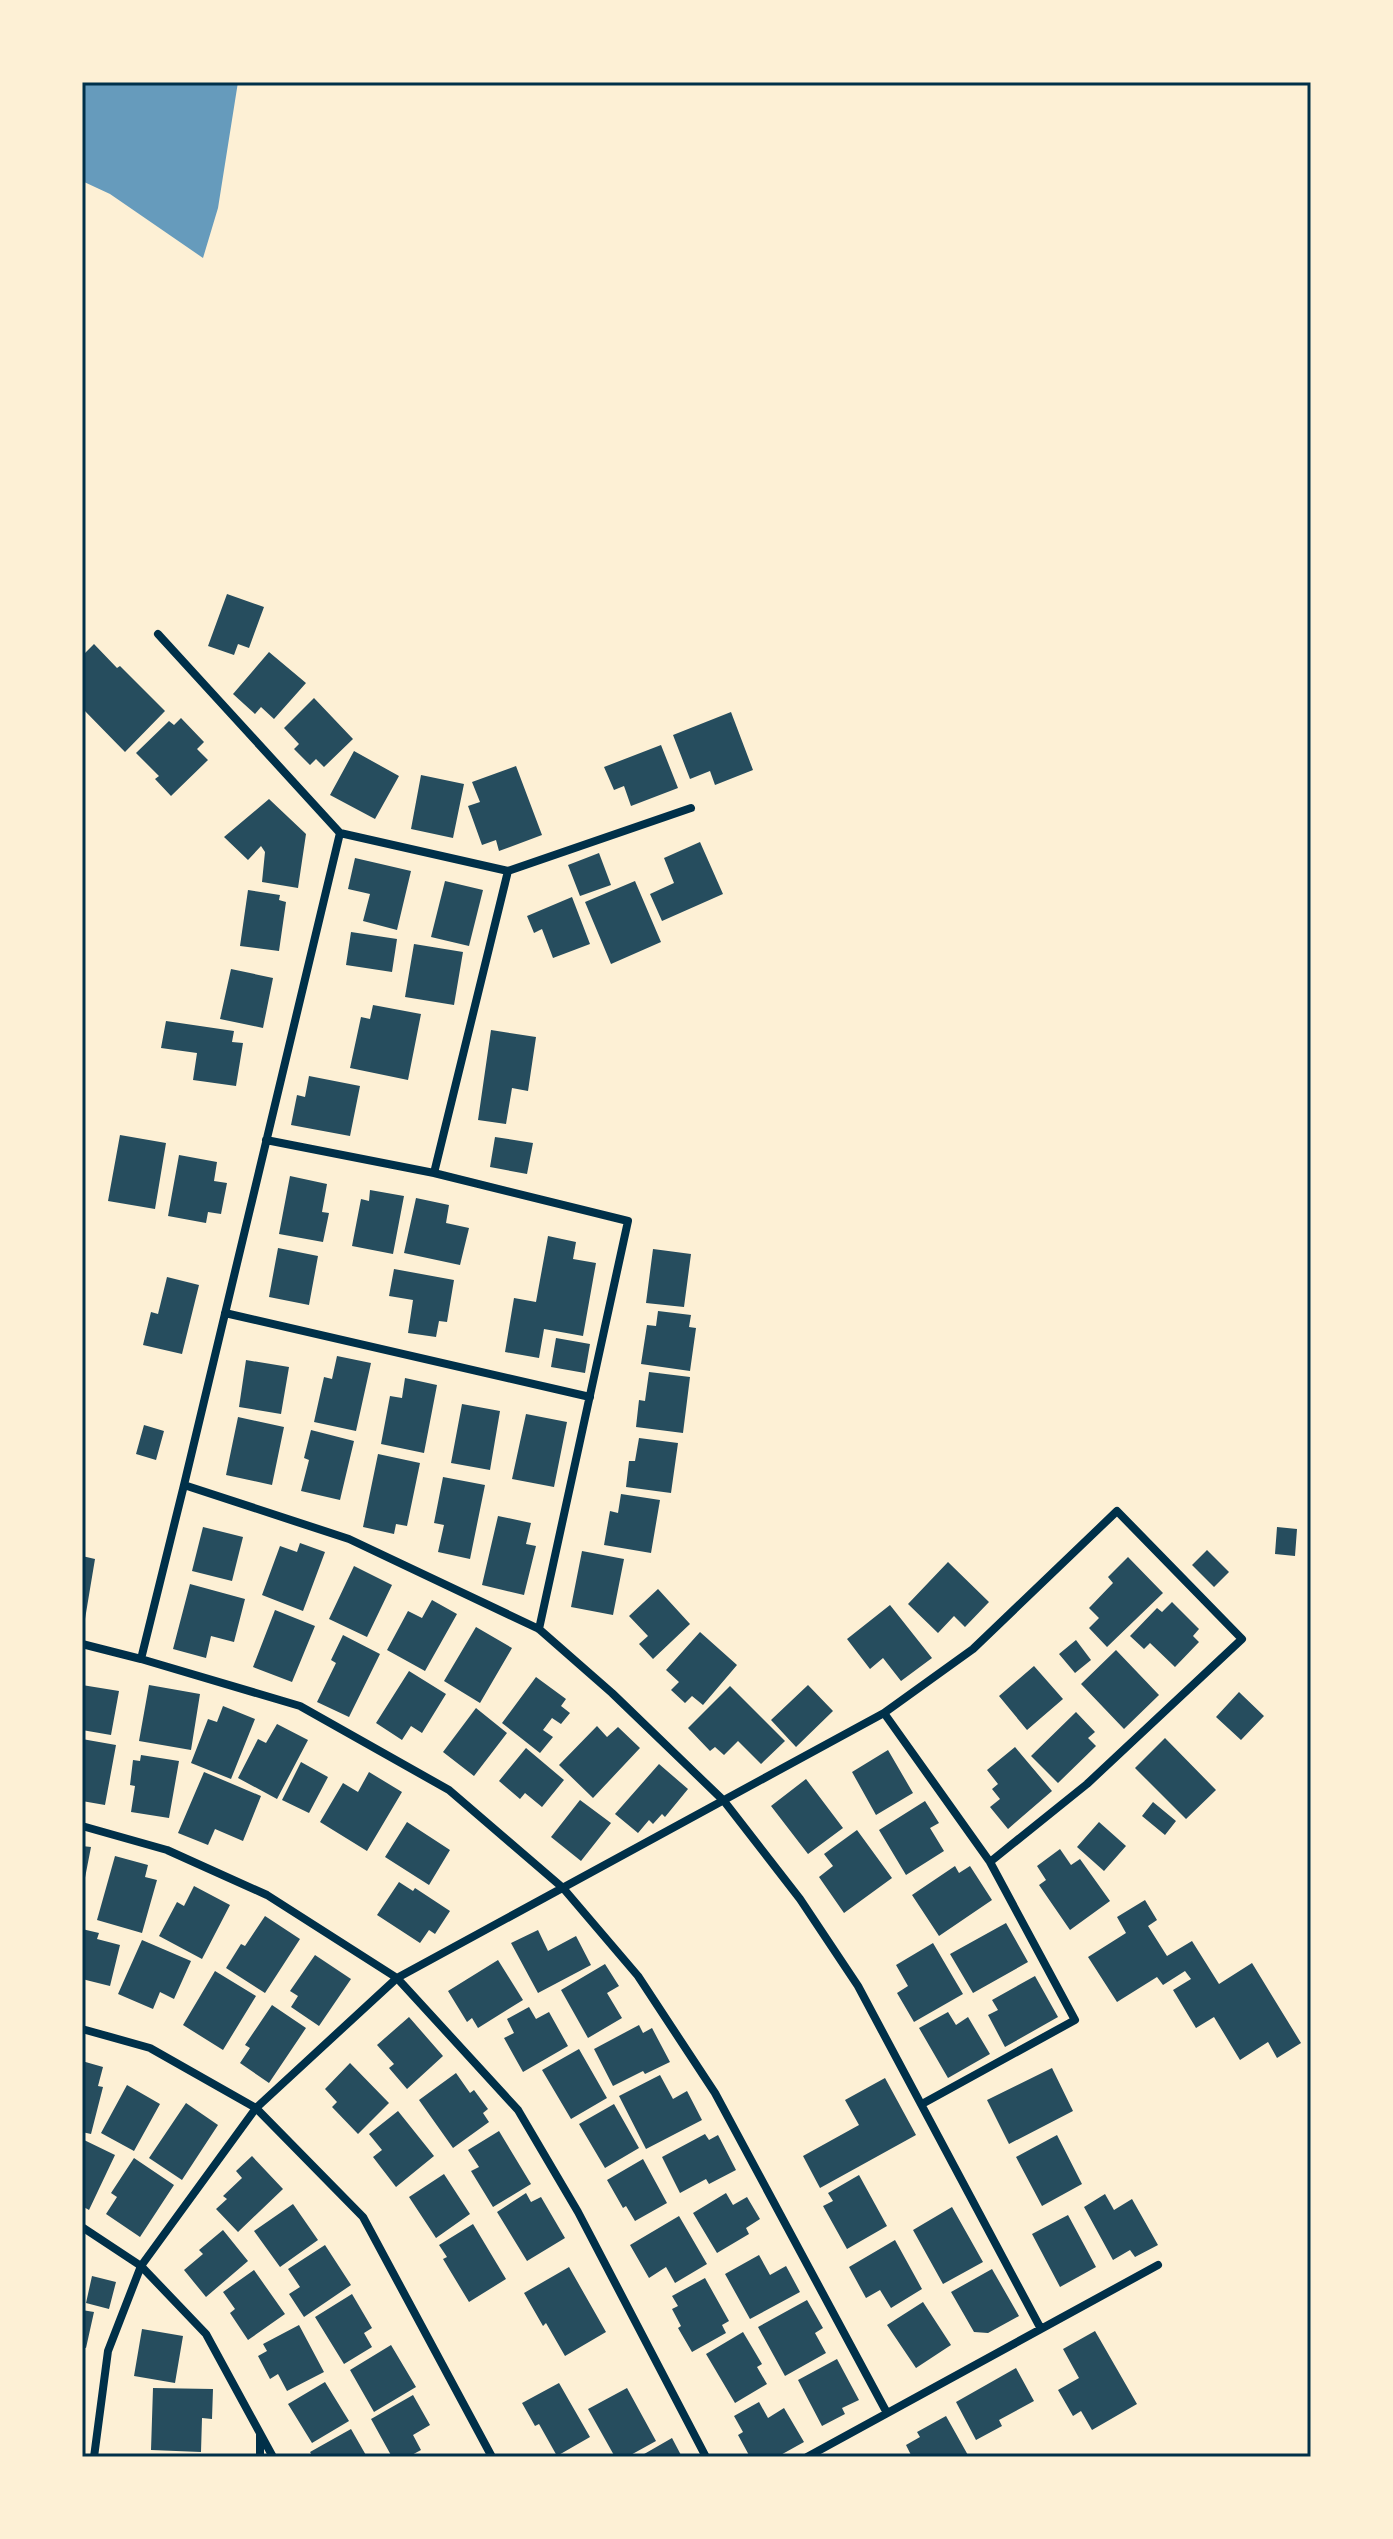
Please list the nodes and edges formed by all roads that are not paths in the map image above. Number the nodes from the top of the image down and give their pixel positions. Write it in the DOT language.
graph roads {
  1 [pos="158,634"];
  2 [pos="691,808"];
  3 [pos="340,833"];
  4 [pos="508,871"];
  5 [pos="266,1140"];
  6 [pos="434,1173"];
  7 [pos="225,1313"];
  8 [pos="590,1397"];
  9 [pos="184,1485"];
  10 [pos="539,1629"];
  11 [pos="82,1644"];
  12 [pos="141,1659"];
  13 [pos="884,1713"];
  14 [pos="724,1801"];
  15 [pos="82,1826"];
  16 [pos="990,1862"];
  17 [pos="563,1888"];
  18 [pos="397,1978"];
  19 [pos="82,2029"];
  20 [pos="922,2104"];
  21 [pos="256,2108"];
  22 [pos="82,2227"];
  23 [pos="1158,2265"];
  24 [pos="141,2266"];
  25 [pos="1041,2329"];
  26 [pos="887,2413"];
  27 [pos="260,2434"];
  28 [pos="94,2457"];
  29 [pos="260,2457"];
  30 [pos="273,2457"];
  31 [pos="492,2457"];
  32 [pos="706,2457"];
  33 [pos="807,2457"];
  1 -- 3 [label="street"];
  2 -- 4 [label="street"];
  3 -- 4 [label="street"];
  3 -- 5 [label="street"];
  4 -- 6 [label="street"];
  5 -- 6 [label="street"];
  5 -- 7 [label="street"];
  6 -- 8 [label="street"];
  7 -- 8 [label="street"];
  7 -- 9 [label="street"];
  8 -- 10 [label="street"];
  9 -- 10 [label="street"];
  9 -- 12 [label="street"];
  10 -- 14 [label="street"];
  11 -- 12 [label="street"];
  12 -- 17 [label="street"];
  13 -- 14 [label="street"];
  13 -- 16 [label="street"];
  13 -- 16 [label="street"];
  14 -- 17 [label="street"];
  14 -- 20 [label="street"];
  15 -- 18 [label="street"];
  16 -- 20 [label="street"];
  17 -- 18 [label="street"];
  17 -- 26 [label="street"];
  18 -- 21 [label="street"];
  18 -- 32 [label="street"];
  19 -- 21 [label="street"];
  20 -- 25 [label="street"];
  21 -- 24 [label="street"];
  21 -- 31 [label="street"];
  22 -- 24 [label="street"];
  23 -- 25 [label="street"];
  24 -- 27 [label="street"];
  24 -- 28 [label="street"];
  25 -- 26 [label="street"];
  26 -- 33 [label="street"];
  27 -- 29 [label="street"];
  27 -- 30 [label="street"];
}
